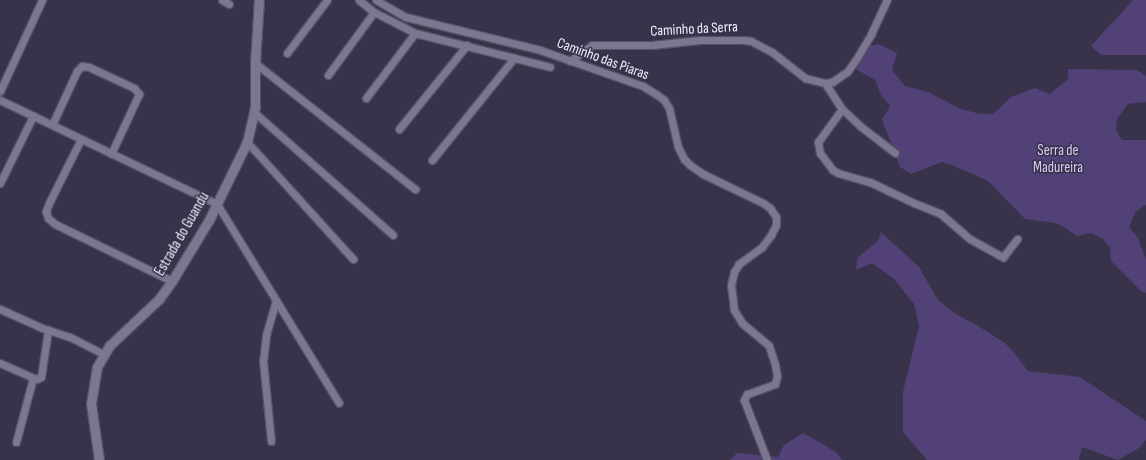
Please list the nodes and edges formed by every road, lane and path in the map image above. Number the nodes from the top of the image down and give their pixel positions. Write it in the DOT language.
graph roads {
  1 [pos="42,0"];
  2 [pos="222,0"];
  3 [pos="259,0"];
  4 [pos="327,0"];
  5 [pos="359,0"];
  6 [pos="376,0"];
  7 [pos="887,0"];
  8 [pos="229,4"];
  9 [pos="374,12"];
  10 [pos="415,33"];
  11 [pos="467,45"];
  12 [pos="287,53"];
  13 [pos="514,58"];
  14 [pos="570,61"];
  15 [pos="255,63"];
  16 [pos="550,67"];
  17 [pos="328,75"];
  18 [pos="825,83"];
  19 [pos="0,91"];
  20 [pos="366,98"];
  21 [pos="0,100"];
  22 [pos="842,110"];
  23 [pos="255,113"];
  24 [pos="33,116"];
  25 [pos="52,125"];
  26 [pos="399,129"];
  27 [pos="80,139"];
  28 [pos="247,142"];
  29 [pos="895,153"];
  30 [pos="111,154"];
  31 [pos="432,160"];
  32 [pos="0,183"];
  33 [pos="416,189"];
  34 [pos="217,204"];
  35 [pos="393,235"];
  36 [pos="1017,239"];
  37 [pos="352,259"];
  38 [pos="172,281"];
  39 [pos="276,300"];
  40 [pos="0,309"];
  41 [pos="48,330"];
  42 [pos="104,354"];
  43 [pos="0,363"];
  44 [pos="33,378"];
  45 [pos="339,403"];
  46 [pos="271,441"];
  47 [pos="16,442"];
  48 [pos="99,460"];
  49 [pos="767,460"];
  1 -- 19 [label="street"];
  2 -- 8 [label="street"];
  3 -- 15 [label="street, Estrada do Guandu"];
  4 -- 12 [label="street"];
  5 -- 9 [label="street"];
  6 -- 14 [label="street, Caminho das Piaras"];
  7 -- 18 [label="street"];
  9 -- 10 [label="street"];
  9 -- 17 [label="street"];
  10 -- 11 [label="street"];
  10 -- 20 [label="street"];
  11 -- 13 [label="street"];
  11 -- 26 [label="street"];
  13 -- 16 [label="street"];
  13 -- 31 [label="street"];
  14 -- 18 [label="street, Caminho da Serra"];
  14 -- 49 [label="street, Caminho das Piaras"];
  15 -- 23 [label="street, Estrada do Guandu"];
  15 -- 33 [label="street"];
  18 -- 22 [label="street"];
  21 -- 24 [label="street"];
  22 -- 29 [label="street"];
  22 -- 36 [label="street"];
  23 -- 28 [label="street, Estrada do Guandu"];
  23 -- 35 [label="street"];
  24 -- 25 [label="street"];
  24 -- 32 [label="street"];
  25 -- 27 [label="street"];
  25 -- 30 [label="street"];
  27 -- 30 [label="street"];
  27 -- 38 [label="street"];
  28 -- 34 [label="street, Estrada do Guandu"];
  28 -- 37 [label="street"];
  30 -- 34 [label="street"];
  34 -- 38 [label="street, Estrada do Guandu"];
  34 -- 39 [label="street"];
  38 -- 42 [label="street, Estrada do Guandu"];
  39 -- 45 [label="street"];
  39 -- 46 [label="street"];
  40 -- 41 [label="street"];
  41 -- 42 [label="street"];
  41 -- 44 [label="street"];
  42 -- 48 [label="street, Estrada do Guandu"];
  43 -- 44 [label="street"];
  44 -- 47 [label="street"];
}
